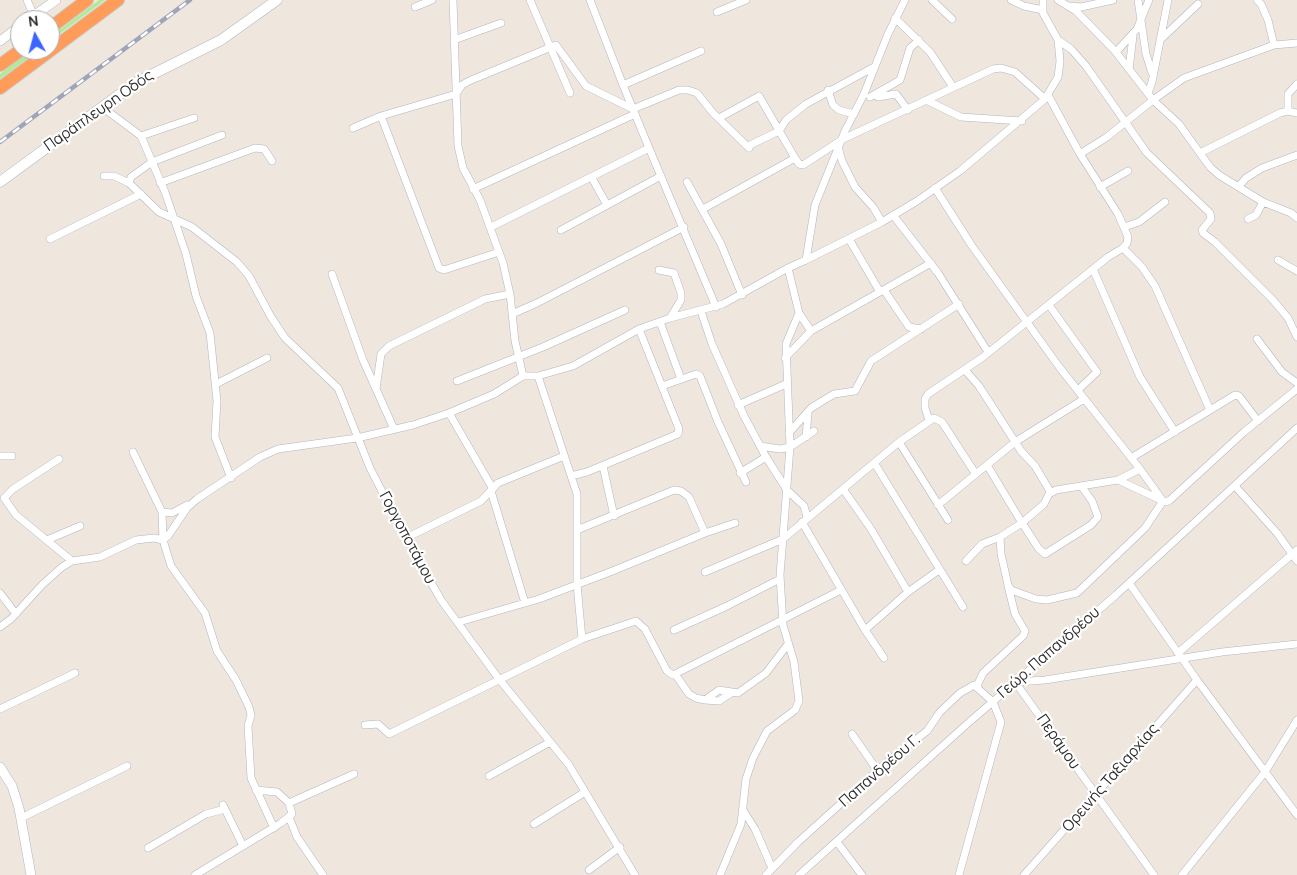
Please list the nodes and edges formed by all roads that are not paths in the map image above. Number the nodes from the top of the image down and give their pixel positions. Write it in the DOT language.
graph roads {
  1 [pos="56,0"];
  2 [pos="87,0"];
  3 [pos="118,0"];
  4 [pos="278,0"];
  5 [pos="432,0"];
  6 [pos="453,0"];
  7 [pos="530,0"];
  8 [pos="590,0"];
  9 [pos="746,0"];
  10 [pos="905,0"];
  11 [pos="932,0"];
  12 [pos="1011,0"];
  13 [pos="1043,0"];
  14 [pos="1058,0"];
  15 [pos="1114,0"];
  16 [pos="1138,0"];
  17 [pos="1149,0"];
  18 [pos="1168,0"];
  19 [pos="1257,0"];
  20 [pos="1198,4"];
  21 [pos="1067,5"];
  22 [pos="415,7"];
  23 [pos="42,10"];
  24 [pos="1043,10"];
  25 [pos="717,12"];
  26 [pos="895,18"];
  27 [pos="952,19"];
  28 [pos="60,20"];
  29 [pos="1141,20"];
  30 [pos="502,22"];
  31 [pos="1134,34"];
  32 [pos="454,40"];
  33 [pos="919,40"];
  34 [pos="1058,40"];
  35 [pos="1160,40"];
  36 [pos="1297,43"];
  37 [pos="1274,44"];
  38 [pos="550,46"];
  39 [pos="701,51"];
  40 [pos="1116,52"];
  41 [pos="874,67"];
  42 [pos="1129,69"];
  43 [pos="1153,77"];
  44 [pos="1297,84"];
  45 [pos="623,85"];
  46 [pos="953,87"];
  47 [pos="0,88"];
  48 [pos="828,90"];
  49 [pos="570,92"];
  50 [pos="1148,93"];
  51 [pos="456,94"];
  52 [pos="867,95"];
  53 [pos="1047,97"];
  54 [pos="1153,100"];
  55 [pos="928,101"];
  56 [pos="102,107"];
  57 [pos="908,110"];
  58 [pos="1288,111"];
  59 [pos="634,112"];
  60 [pos="1297,112"];
  61 [pos="854,114"];
  62 [pos="381,116"];
  63 [pos="194,118"];
  64 [pos="719,118"];
  65 [pos="1022,121"];
  66 [pos="1124,124"];
  67 [pos="354,128"];
  68 [pos="779,131"];
  69 [pos="141,136"];
  70 [pos="222,136"];
  71 [pos="843,139"];
  72 [pos="838,147"];
  73 [pos="649,148"];
  74 [pos="1200,153"];
  75 [pos="1080,154"];
  76 [pos="1297,155"];
  77 [pos="795,158"];
  78 [pos="272,161"];
  79 [pos="152,162"];
  80 [pos="1128,171"];
  81 [pos="104,176"];
  82 [pos="661,176"];
  83 [pos="592,178"];
  84 [pos="0,182"];
  85 [pos="687,182"];
  86 [pos="129,183"];
  87 [pos="160,183"];
  88 [pos="1239,186"];
  89 [pos="935,188"];
  90 [pos="1100,188"];
  91 [pos="473,189"];
  92 [pos="141,194"];
  93 [pos="1165,202"];
  94 [pos="1263,202"];
  95 [pos="607,205"];
  96 [pos="703,209"];
  97 [pos="894,215"];
  98 [pos="173,218"];
  99 [pos="1297,218"];
  100 [pos="1248,219"];
  101 [pos="882,222"];
  102 [pos="491,227"];
  103 [pos="684,227"];
  104 [pos="1124,227"];
  105 [pos="561,230"];
  106 [pos="50,239"];
  107 [pos="849,239"];
  108 [pos="1124,248"];
  109 [pos="499,252"];
  110 [pos="806,260"];
  111 [pos="1278,260"];
  112 [pos="931,263"];
  113 [pos="788,268"];
  114 [pos="659,270"];
  115 [pos="1093,270"];
  116 [pos="1297,271"];
  117 [pos="332,274"];
  118 [pos="882,291"];
  119 [pos="510,294"];
  120 [pos="742,295"];
  121 [pos="681,300"];
  122 [pos="958,304"];
  123 [pos="1048,305"];
  124 [pos="716,307"];
  125 [pos="625,310"];
  126 [pos="701,311"];
  127 [pos="692,313"];
  128 [pos="799,313"];
  129 [pos="512,314"];
  130 [pos="670,318"];
  131 [pos="660,322"];
  132 [pos="1027,322"];
  133 [pos="639,329"];
  134 [pos="921,329"];
  135 [pos="811,331"];
  136 [pos="1297,337"];
  137 [pos="1257,340"];
  138 [pos="988,352"];
  139 [pos="518,355"];
  140 [pos="267,358"];
  141 [pos="785,358"];
  142 [pos="965,370"];
  143 [pos="523,376"];
  144 [pos="538,376"];
  145 [pos="681,379"];
  146 [pos="457,381"];
  147 [pos="1297,383"];
  148 [pos="216,384"];
  149 [pos="786,384"];
  150 [pos="662,386"];
  151 [pos="376,389"];
  152 [pos="1297,389"];
  153 [pos="1078,390"];
  154 [pos="1084,399"];
  155 [pos="738,404"];
  156 [pos="1210,410"];
  157 [pos="449,413"];
  158 [pos="808,414"];
  159 [pos="929,420"];
  160 [pos="1258,421"];
  161 [pos="1297,428"];
  162 [pos="394,429"];
  163 [pos="814,431"];
  164 [pos="789,432"];
  165 [pos="1175,432"];
  166 [pos="806,437"];
  167 [pos="357,438"];
  168 [pos="899,442"];
  169 [pos="1015,442"];
  170 [pos="760,446"];
  171 [pos="790,447"];
  172 [pos="133,452"];
  173 [pos="0,456"];
  174 [pos="12,456"];
  175 [pos="564,456"];
  176 [pos="766,457"];
  177 [pos="1131,458"];
  178 [pos="59,459"];
  179 [pos="874,464"];
  180 [pos="987,465"];
  181 [pos="603,466"];
  182 [pos="1140,469"];
  183 [pos="740,473"];
  184 [pos="975,473"];
  185 [pos="571,476"];
  186 [pos="231,478"];
  187 [pos="1118,480"];
  188 [pos="746,482"];
  189 [pos="1235,486"];
  190 [pos="1082,487"];
  191 [pos="843,489"];
  192 [pos="492,490"];
  193 [pos="787,490"];
  194 [pos="1050,493"];
  195 [pos="2,497"];
  196 [pos="196,499"];
  197 [pos="1162,501"];
  198 [pos="938,505"];
  199 [pos="162,512"];
  200 [pos="614,516"];
  201 [pos="805,520"];
  202 [pos="948,520"];
  203 [pos="735,523"];
  204 [pos="1022,523"];
  205 [pos="80,526"];
  206 [pos="577,530"];
  207 [pos="705,533"];
  208 [pos="1000,537"];
  209 [pos="406,538"];
  210 [pos="47,540"];
  211 [pos="163,540"];
  212 [pos="782,540"];
  213 [pos="1295,555"];
  214 [pos="72,561"];
  215 [pos="966,561"];
  216 [pos="939,570"];
  217 [pos="705,572"];
  218 [pos="780,579"];
  219 [pos="1129,583"];
  220 [pos="578,584"];
  221 [pos="1008,585"];
  222 [pos="841,590"];
  223 [pos="908,592"];
  224 [pos="0,593"];
  225 [pos="525,603"];
  226 [pos="962,607"];
  227 [pos="16,614"];
  228 [pos="782,619"];
  229 [pos="459,622"];
  230 [pos="0,627"];
  231 [pos="674,630"];
  232 [pos="864,630"];
  233 [pos="582,639"];
  234 [pos="788,644"];
  235 [pos="1297,644"];
  236 [pos="1181,656"];
  237 [pos="884,658"];
  238 [pos="75,673"];
  239 [pos="675,674"];
  240 [pos="499,679"];
  241 [pos="1197,680"];
  242 [pos="1016,682"];
  243 [pos="977,686"];
  244 [pos="993,702"];
  245 [pos="0,709"];
  246 [pos="1297,720"];
  247 [pos="365,725"];
  248 [pos="852,734"];
  249 [pos="550,742"];
  250 [pos="127,766"];
  251 [pos="0,767"];
  252 [pos="878,770"];
  253 [pos="1265,772"];
  254 [pos="354,774"];
  255 [pos="489,776"];
  256 [pos="256,790"];
  257 [pos="586,792"];
  258 [pos="1096,796"];
  259 [pos="289,803"];
  260 [pos="743,810"];
  261 [pos="1297,816"];
  262 [pos="289,817"];
  263 [pos="21,818"];
  264 [pos="534,824"];
  265 [pos="274,828"];
  266 [pos="837,842"];
  267 [pos="243,846"];
  268 [pos="620,847"];
  269 [pos="148,848"];
  270 [pos="772,868"];
  271 [pos="589,870"];
  272 [pos="31,875"];
  273 [pos="195,875"];
  274 [pos="323,875"];
  275 [pos="635,875"];
  276 [pos="720,875"];
  277 [pos="766,875"];
  278 [pos="800,875"];
  279 [pos="862,875"];
  280 [pos="959,875"];
  281 [pos="1024,875"];
  282 [pos="1154,875"];
  283 [pos="1182,875"];
  1 -- 23 [label="street"];
  2 -- 28 [label="highway"];
  3 -- 47 [label="highway"];
  4 -- 56 [label="main road, Παράπλευρη Οδός"];
  5 -- 22 [label="street"];
  6 -- 32 [label="street"];
  7 -- 38 [label="street"];
  8 -- 45 [label="street"];
  9 -- 25 [label="street"];
  10 -- 26 [label="street"];
  11 -- 27 [label="street"];
  12 -- 24 [label="street"];
  13 -- 24 [label="street"];
  14 -- 21 [label="street"];
  15 -- 21 [label="street"];
  16 -- 29 [label="street"];
  17 -- 29 [label="street"];
  18 -- 35 [label="street"];
  19 -- 37 [label="street"];
  20 -- 35 [label="street"];
  21 -- 40 [label="street"];
  24 -- 34 [label="street"];
  26 -- 33 [label="street"];
  26 -- 41 [label="street"];
  29 -- 31 [label="street"];
  29 -- 43 [label="street"];
  30 -- 32 [label="street"];
  31 -- 40 [label="street"];
  31 -- 42 [label="street"];
  32 -- 51 [label="street"];
  33 -- 46 [label="street"];
  33 -- 52 [label="street"];
  34 -- 53 [label="street"];
  34 -- 66 [label="street"];
  35 -- 43 [label="street"];
  36 -- 37 [label="street"];
  37 -- 54 [label="street"];
  38 -- 49 [label="street"];
  38 -- 51 [label="street"];
  38 -- 59 [label="street"];
  39 -- 45 [label="street"];
  40 -- 42 [label="street"];
  41 -- 48 [label="street"];
  41 -- 52 [label="street"];
  42 -- 50 [label="street"];
  43 -- 50 [label="street"];
  44 -- 58 [label="street"];
  45 -- 59 [label="street"];
  46 -- 53 [label="street"];
  46 -- 55 [label="street"];
  48 -- 61 [label="street"];
  48 -- 68 [label="street"];
  50 -- 54 [label="street"];
  51 -- 62 [label="street"];
  51 -- 91 [label="street"];
  52 -- 57 [label="street"];
  52 -- 61 [label="street"];
  53 -- 65 [label="street"];
  53 -- 75 [label="street"];
  54 -- 66 [label="street"];
  54 -- 74 [label="street"];
  55 -- 57 [label="street"];
  55 -- 65 [label="street"];
  56 -- 69 [label="street"];
  56 -- 84 [label="main road, Παράπλευρη Οδός"];
  57 -- 71 [label="street"];
  58 -- 60 [label="street"];
  58 -- 74 [label="street"];
  59 -- 64 [label="street"];
  59 -- 73 [label="street"];
  59 -- 91 [label="street"];
  61 -- 71 [label="street"];
  62 -- 67 [label="street"];
  62 -- 109 [label="street"];
  63 -- 69 [label="street"];
  64 -- 68 [label="street"];
  64 -- 68 [label="street"];
  65 -- 89 [label="street"];
  66 -- 75 [label="street"];
  66 -- 136 [label="street"];
  68 -- 77 [label="street"];
  69 -- 79 [label="street"];
  70 -- 79 [label="street"];
  71 -- 72 [label="street"];
  71 -- 77 [label="street"];
  72 -- 101 [label="street"];
  72 -- 110 [label="street"];
  73 -- 82 [label="street"];
  73 -- 83 [label="street"];
  74 -- 88 [label="street"];
  75 -- 90 [label="street"];
  76 -- 88 [label="street"];
  77 -- 96 [label="street"];
  78 -- 87 [label="street"];
  79 -- 86 [label="street"];
  79 -- 87 [label="street"];
  80 -- 90 [label="street"];
  81 -- 86 [label="street"];
  82 -- 95 [label="street"];
  82 -- 103 [label="street"];
  83 -- 95 [label="street"];
  83 -- 102 [label="street"];
  85 -- 96 [label="street"];
  86 -- 92 [label="street, Γοργοποτάμου"];
  87 -- 98 [label="street"];
  88 -- 94 [label="street"];
  89 -- 97 [label="street"];
  89 -- 132 [label="street"];
  90 -- 104 [label="street"];
  91 -- 102 [label="street"];
  92 -- 98 [label="street, Γοργοποτάμου"];
  92 -- 106 [label="street"];
  93 -- 104 [label="street"];
  94 -- 99 [label="street"];
  94 -- 100 [label="street"];
  95 -- 105 [label="street"];
  96 -- 120 [label="street"];
  97 -- 101 [label="street"];
  97 -- 112 [label="street"];
  98 -- 148 [label="street"];
  98 -- 167 [label="street, Γοργοποτάμου"];
  101 -- 107 [label="street"];
  102 -- 109 [label="street"];
  103 -- 124 [label="street"];
  103 -- 129 [label="street"];
  104 -- 108 [label="street"];
  107 -- 110 [label="street"];
  107 -- 118 [label="street"];
  108 -- 115 [label="street"];
  108 -- 156 [label="street"];
  109 -- 119 [label="street"];
  110 -- 113 [label="street"];
  111 -- 116 [label="street"];
  112 -- 118 [label="street"];
  112 -- 122 [label="street"];
  113 -- 120 [label="street"];
  113 -- 128 [label="street"];
  114 -- 121 [label="street"];
  115 -- 123 [label="street"];
  115 -- 165 [label="street"];
  117 -- 151 [label="street"];
  118 -- 134 [label="street"];
  118 -- 135 [label="street"];
  119 -- 129 [label="street"];
  119 -- 151 [label="street"];
  120 -- 124 [label="street"];
  121 -- 127 [label="street"];
  121 -- 130 [label="street"];
  122 -- 134 [label="street"];
  122 -- 138 [label="street"];
  123 -- 132 [label="street"];
  123 -- 153 [label="street"];
  124 -- 126 [label="street"];
  125 -- 139 [label="street"];
  126 -- 127 [label="street"];
  126 -- 155 [label="street"];
  127 -- 130 [label="street"];
  128 -- 135 [label="street"];
  128 -- 141 [label="street"];
  129 -- 139 [label="street"];
  130 -- 131 [label="street"];
  131 -- 133 [label="street"];
  131 -- 145 [label="street"];
  132 -- 138 [label="street"];
  132 -- 153 [label="street"];
  133 -- 144 [label="street"];
  133 -- 150 [label="street"];
  134 -- 158 [label="street"];
  135 -- 141 [label="street"];
  137 -- 147 [label="street"];
  138 -- 142 [label="street"];
  139 -- 143 [label="street"];
  139 -- 146 [label="street"];
  140 -- 148 [label="street"];
  141 -- 149 [label="street"];
  142 -- 159 [label="street"];
  142 -- 169 [label="street"];
  143 -- 144 [label="street"];
  143 -- 157 [label="street"];
  144 -- 175 [label="street"];
  145 -- 150 [label="street"];
  145 -- 183 [label="street"];
  148 -- 186 [label="street"];
  149 -- 155 [label="street"];
  149 -- 164 [label="street"];
  150 -- 181 [label="street"];
  151 -- 162 [label="street"];
  152 -- 160 [label="street"];
  153 -- 154 [label="street"];
  154 -- 169 [label="street"];
  154 -- 177 [label="street"];
  155 -- 170 [label="street"];
  156 -- 160 [label="street"];
  156 -- 165 [label="street"];
  157 -- 162 [label="street"];
  157 -- 192 [label="street"];
  158 -- 164 [label="street"];
  158 -- 166 [label="street"];
  159 -- 168 [label="street"];
  159 -- 184 [label="street"];
  160 -- 197 [label="street"];
  161 -- 189 [label="street, Γεώρ. Παπανδρέου"];
  162 -- 167 [label="street"];
  163 -- 166 [label="street"];
  164 -- 171 [label="street"];
  165 -- 177 [label="street"];
  166 -- 171 [label="street"];
  167 -- 186 [label="street"];
  167 -- 209 [label="street, Γοργοποτάμου"];
  168 -- 179 [label="street"];
  168 -- 198 [label="street"];
  169 -- 180 [label="street"];
  169 -- 194 [label="street"];
  170 -- 171 [label="street"];
  170 -- 176 [label="street"];
  171 -- 193 [label="street"];
  172 -- 199 [label="street"];
  173 -- 174 [label="street"];
  175 -- 185 [label="street"];
  175 -- 192 [label="street"];
  176 -- 183 [label="street"];
  176 -- 193 [label="street"];
  177 -- 182 [label="street"];
  178 -- 195 [label="street"];
  179 -- 191 [label="street"];
  179 -- 216 [label="street"];
  180 -- 184 [label="street"];
  180 -- 204 [label="street"];
  181 -- 185 [label="street"];
  181 -- 200 [label="street"];
  182 -- 187 [label="street"];
  182 -- 197 [label="street"];
  183 -- 188 [label="street"];
  184 -- 198 [label="street"];
  185 -- 206 [label="street"];
  186 -- 196 [label="street"];
  187 -- 190 [label="street"];
  187 -- 197 [label="street"];
  189 -- 213 [label="street"];
  189 -- 219 [label="street, Γεώρ. Παπανδρέου"];
  190 -- 194 [label="street"];
  190 -- 204 [label="street"];
  191 -- 201 [label="street"];
  191 -- 223 [label="street"];
  192 -- 209 [label="street"];
  192 -- 225 [label="street"];
  193 -- 201 [label="street"];
  193 -- 212 [label="street"];
  194 -- 204 [label="street"];
  195 -- 210 [label="street"];
  196 -- 199 [label="street"];
  196 -- 211 [label="street"];
  197 -- 221 [label="street"];
  198 -- 202 [label="street"];
  199 -- 211 [label="street"];
  200 -- 206 [label="street"];
  200 -- 207 [label="street"];
  201 -- 212 [label="street"];
  201 -- 222 [label="street"];
  203 -- 207 [label="street"];
  204 -- 208 [label="street"];
  205 -- 210 [label="street"];
  206 -- 220 [label="street"];
  207 -- 220 [label="street"];
  208 -- 215 [label="street"];
  208 -- 221 [label="street"];
  209 -- 229 [label="street, Γοργοποτάμου"];
  210 -- 214 [label="street"];
  211 -- 214 [label="street"];
  211 -- 256 [label="street"];
  212 -- 217 [label="street"];
  212 -- 218 [label="street"];
  213 -- 236 [label="street"];
  214 -- 227 [label="street"];
  216 -- 223 [label="street"];
  216 -- 226 [label="street"];
  218 -- 228 [label="street"];
  218 -- 231 [label="street"];
  219 -- 236 [label="street"];
  219 -- 242 [label="street, Γεώρ. Παπανδρέου"];
  220 -- 225 [label="street"];
  220 -- 233 [label="street"];
  221 -- 243 [label="street"];
  222 -- 228 [label="street"];
  222 -- 232 [label="street"];
  223 -- 232 [label="street"];
  224 -- 227 [label="street"];
  225 -- 229 [label="street"];
  227 -- 230 [label="street"];
  228 -- 234 [label="street"];
  228 -- 239 [label="street"];
  229 -- 240 [label="street, Γοργοποτάμου"];
  232 -- 237 [label="street"];
  233 -- 239 [label="street"];
  233 -- 240 [label="street"];
  234 -- 239 [label="street"];
  234 -- 260 [label="street"];
  235 -- 236 [label="street"];
  236 -- 241 [label="street"];
  236 -- 242 [label="street"];
  238 -- 245 [label="street"];
  240 -- 247 [label="street"];
  240 -- 249 [label="street, Γοργοποτάμου"];
  241 -- 253 [label="street"];
  241 -- 258 [label="street, Ορεινής Ταξιαρχίας"];
  242 -- 244 [label="street, Γεώρ. Παπανδρέου"];
  242 -- 258 [label="street, Περάμου"];
  243 -- 244 [label="street"];
  243 -- 252 [label="street, Παπανδρέου Γ."];
  244 -- 266 [label="street, Γεώρ. Παπανδρέου"];
  244 -- 280 [label="street"];
  246 -- 253 [label="street"];
  248 -- 252 [label="street"];
  249 -- 255 [label="street"];
  249 -- 257 [label="street, Γοργοποτάμου"];
  250 -- 263 [label="street"];
  251 -- 263 [label="street"];
  252 -- 270 [label="street, Παπανδρέου Γ."];
  253 -- 261 [label="street"];
  253 -- 283 [label="street"];
  254 -- 259 [label="street"];
  256 -- 259 [label="street"];
  256 -- 265 [label="street"];
  257 -- 264 [label="street"];
  257 -- 268 [label="street, Γοργοποτάμου"];
  258 -- 281 [label="street, Ορεινής Ταξιαρχίας"];
  258 -- 282 [label="street, Περάμου"];
  259 -- 262 [label="street"];
  260 -- 270 [label="street"];
  260 -- 276 [label="street"];
  262 -- 265 [label="street"];
  262 -- 274 [label="street"];
  263 -- 272 [label="street"];
  265 -- 267 [label="street"];
  266 -- 278 [label="street, Γεώρ. Παπανδρέου"];
  266 -- 279 [label="street"];
  267 -- 269 [label="street"];
  267 -- 273 [label="street"];
  268 -- 271 [label="street"];
  268 -- 275 [label="street, Γοργοποτάμου"];
  270 -- 277 [label="street, Παπανδρέου Γ."];
}
